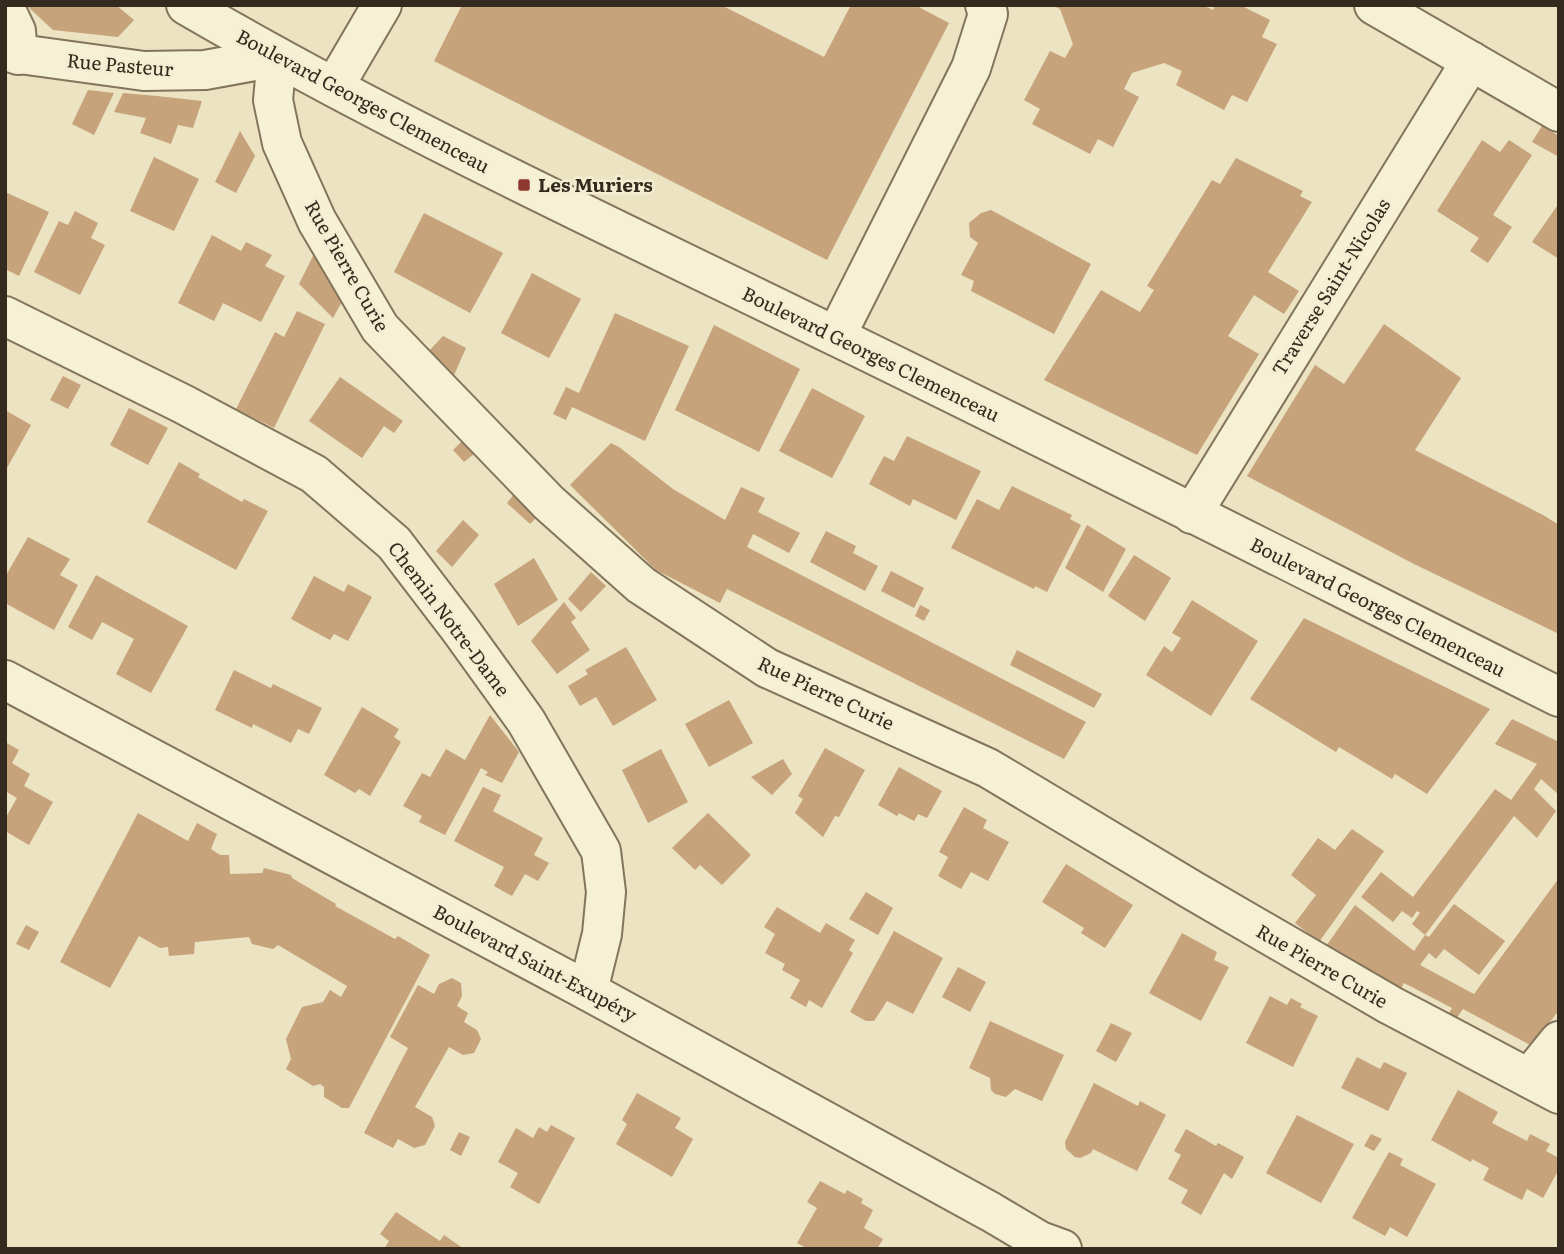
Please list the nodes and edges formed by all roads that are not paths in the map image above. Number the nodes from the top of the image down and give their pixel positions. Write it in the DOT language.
graph roads {
  1 [pos="186,5"];
  2 [pos="382,5"];
  3 [pos="985,5"];
  4 [pos="1374,5"];
  5 [pos="5,8"];
  6 [pos="12,53"];
  7 [pos="277,57"];
  8 [pos="1471,61"];
  9 [pos="334,87"];
  10 [pos="1559,112"];
  11 [pos="5,316"];
  12 [pos="836,336"];
  13 [pos="1192,514"];
  14 [pos="5,680"];
  15 [pos="1559,697"];
  16 [pos="589,991"];
  17 [pos="1559,1041"];
  18 [pos="1544,1086"];
  19 [pos="1046,1246"];
  1 -- 7 [label="street, Boulevard Georges Clemenceau"];
  2 -- 9 [label="street"];
  3 -- 12 [label="street"];
  4 -- 8 [label="street"];
  5 -- 6 [label="street"];
  6 -- 7 [label="street, Rue Pasteur"];
  7 -- 9 [label="street, Boulevard Georges Clemenceau"];
  7 -- 18 [label="street, Rue Pierre Curie"];
  8 -- 10 [label="street"];
  8 -- 13 [label="street, Traverse Saint-Nicolas"];
  9 -- 12 [label="street, Boulevard Georges Clemenceau"];
  11 -- 16 [label="street, Chemin Notre-Dame"];
  12 -- 13 [label="street, Boulevard Georges Clemenceau"];
  13 -- 15 [label="street, Boulevard Georges Clemenceau"];
  14 -- 16 [label="street, Boulevard Saint-Exupéry"];
  16 -- 19 [label="street, Boulevard Saint-Exupéry"];
  17 -- 18 [label="street"];
}
